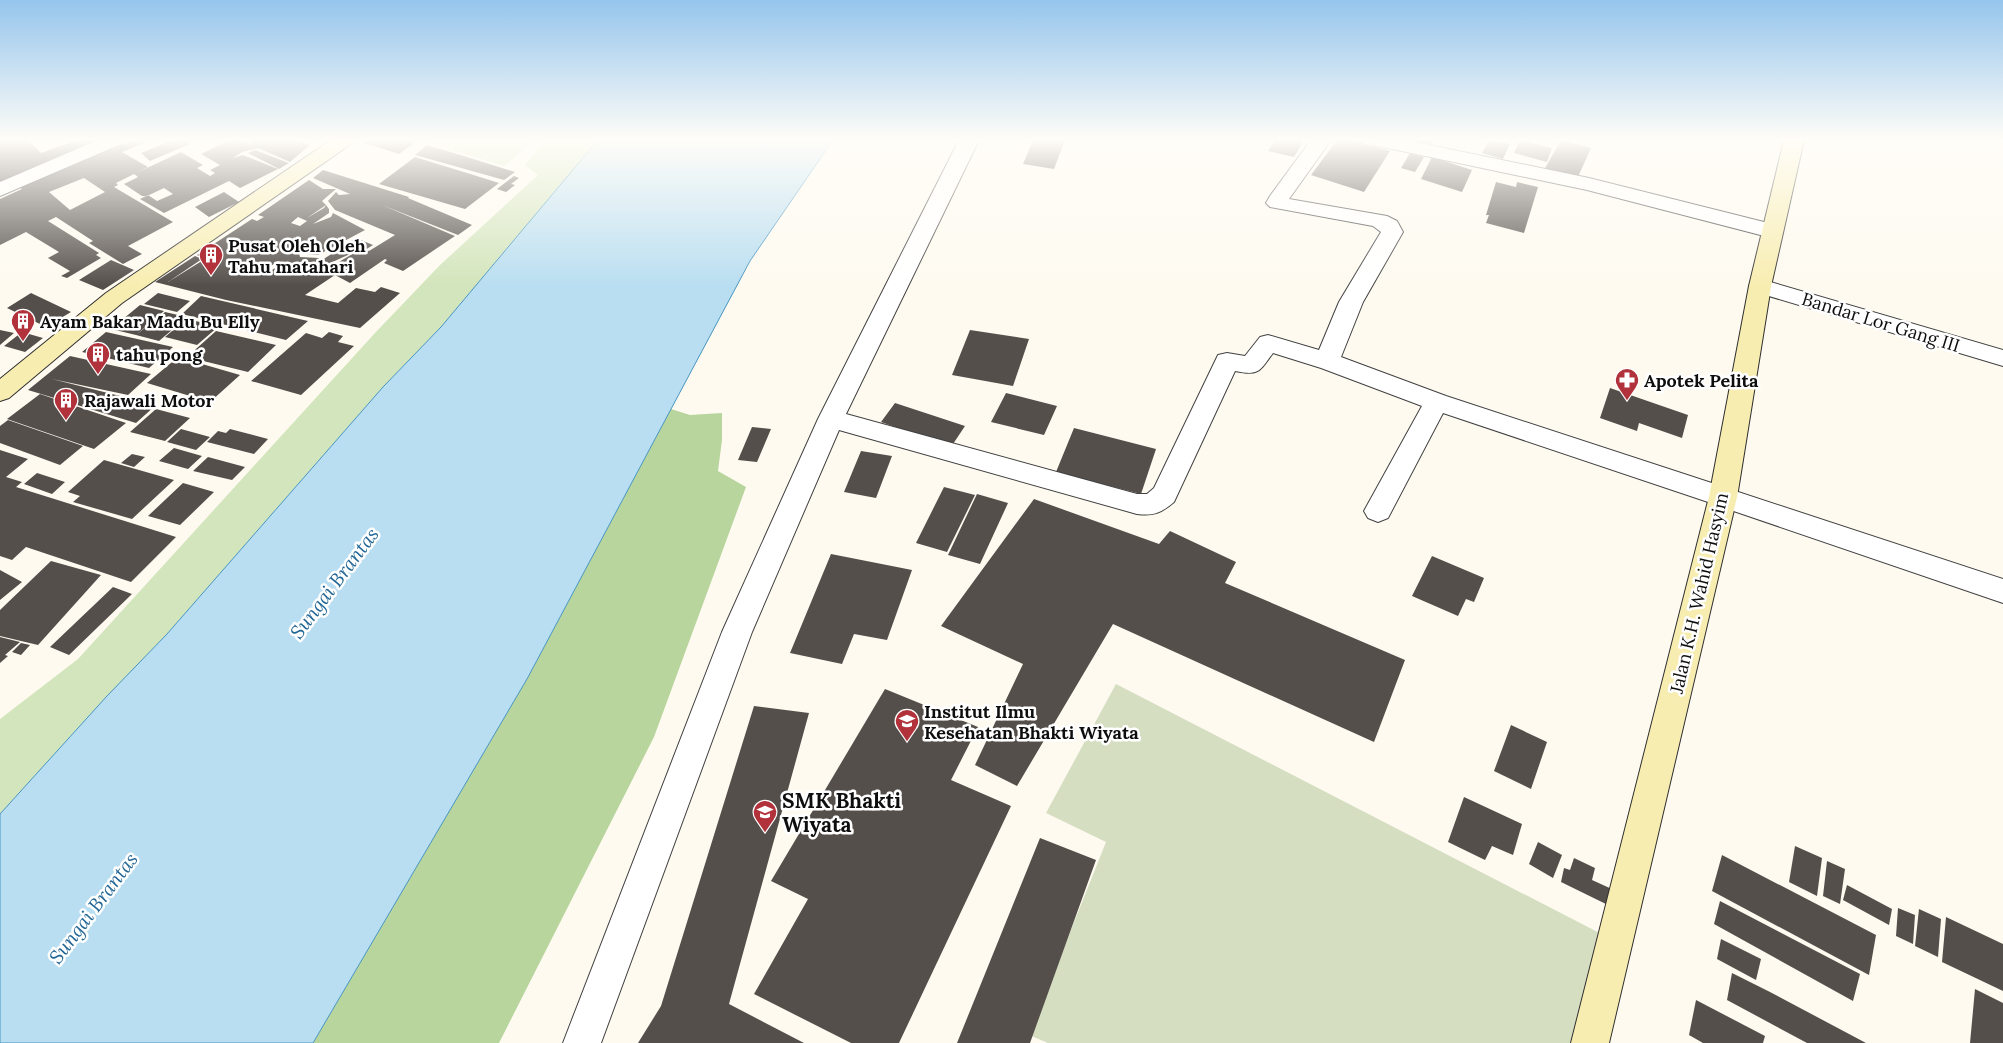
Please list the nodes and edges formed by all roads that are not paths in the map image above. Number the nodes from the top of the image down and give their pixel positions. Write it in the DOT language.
graph roads {
  1 [pos="273,189"];
  2 [pos="945,189"];
  3 [pos="1285,189"];
  4 [pos="1606,189"];
  5 [pos="1782,189"];
  6 [pos="1772,231"];
  7 [pos="1760,286"];
  8 [pos="2003,358"];
  9 [pos="1330,362"];
  10 [pos="0,392"];
  11 [pos="1437,402"];
  12 [pos="831,420"];
  13 [pos="1723,498"];
  14 [pos="1378,511"];
  15 [pos="2003,591"];
  16 [pos="582,1043"];
  17 [pos="1590,1043"];
  1 -- 10 [label="main road"];
  2 -- 12 [label="street"];
  3 -- 9 [label="street"];
  4 -- 6 [label="street"];
  5 -- 6 [label="main road, Jalan K.H. Wahid Hasyim"];
  6 -- 7 [label="main road, Jalan K.H. Wahid Hasyim"];
  7 -- 8 [label="street, Bandar Lor Gang III"];
  7 -- 13 [label="main road, Jalan K.H. Wahid Hasyim"];
  9 -- 11 [label="street"];
  9 -- 12 [label="street"];
  11 -- 13 [label="street"];
  11 -- 14 [label="street"];
  12 -- 16 [label="street"];
  13 -- 15 [label="street"];
  13 -- 17 [label="main road, Jalan K.H. Wahid Hasyim"];
}
